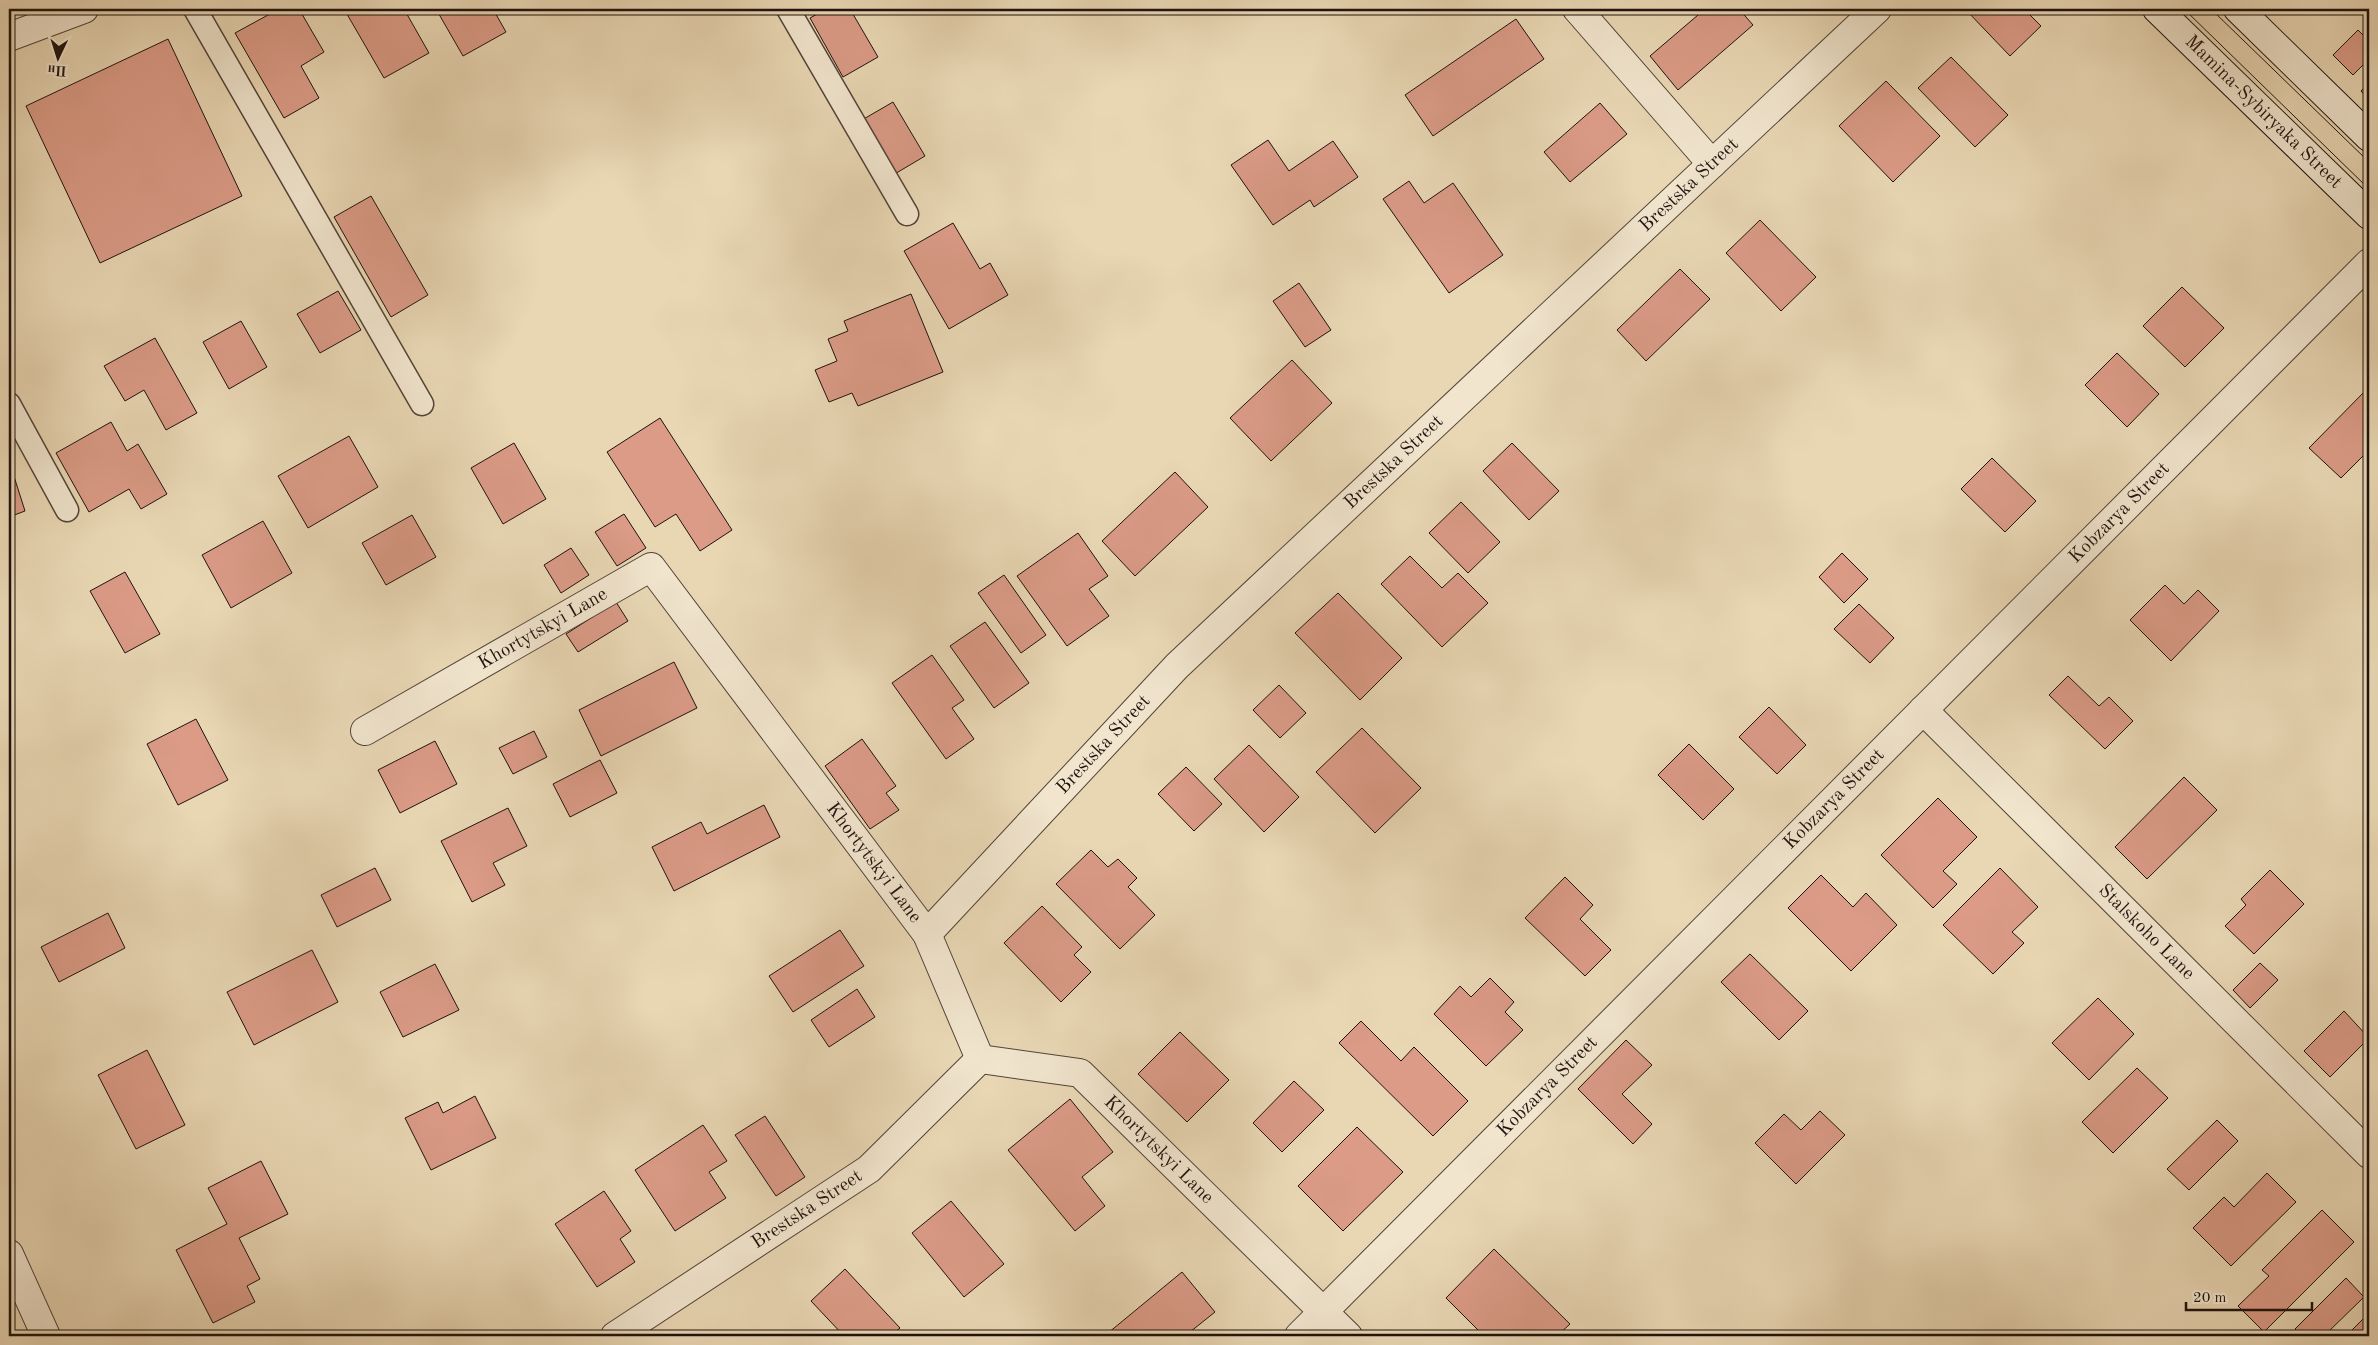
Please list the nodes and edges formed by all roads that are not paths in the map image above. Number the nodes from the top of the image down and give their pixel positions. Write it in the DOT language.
graph roads {
  1 [pos="84,9"];
  2 [pos="195,9"];
  3 [pos="788,9"];
  4 [pos="1577,9"];
  5 [pos="1877,9"];
  6 [pos="2157,9"];
  7 [pos="2238,9"];
  8 [pos="9,37"];
  9 [pos="2369,137"];
  10 [pos="1712,164"];
  11 [pos="906,214"];
  12 [pos="2369,215"];
  13 [pos="2369,263"];
  14 [pos="9,404"];
  15 [pos="422,404"];
  16 [pos="67,510"];
  17 [pos="1922,710"];
  18 [pos="365,731"];
  19 [pos="927,934"];
  20 [pos="980,1059"];
  21 [pos="2369,1154"];
  22 [pos="9,1254"];
  23 [pos="1322,1313"];
  24 [pos="46,1336"];
  25 [pos="614,1336"];
  26 [pos="1299,1336"];
  27 [pos="1348,1336"];
  1 -- 8 [label="street"];
  2 -- 15 [label="lane"];
  3 -- 11 [label="lane"];
  4 -- 10 [label="street"];
  5 -- 10 [label="street, Brestska Street"];
  6 -- 12 [label="street, Mamina-Sybiryaka Street"];
  7 -- 9 [label="street"];
  10 -- 19 [label="street, Brestska Street"];
  13 -- 17 [label="street, Kobzarya Street"];
  14 -- 16 [label="lane"];
  17 -- 21 [label="street, Stalskoho Lane"];
  17 -- 23 [label="street, Kobzarya Street"];
  18 -- 19 [label="street, Khortytskyi Lane"];
  19 -- 20 [label="street, Khortytskyi Lane"];
  20 -- 23 [label="street, Khortytskyi Lane"];
  20 -- 25 [label="street, Brestska Street"];
  22 -- 24 [label="street"];
  23 -- 26 [label="street, Kobzarya Street"];
  23 -- 27 [label="street, Khortytskyi Lane"];
}
